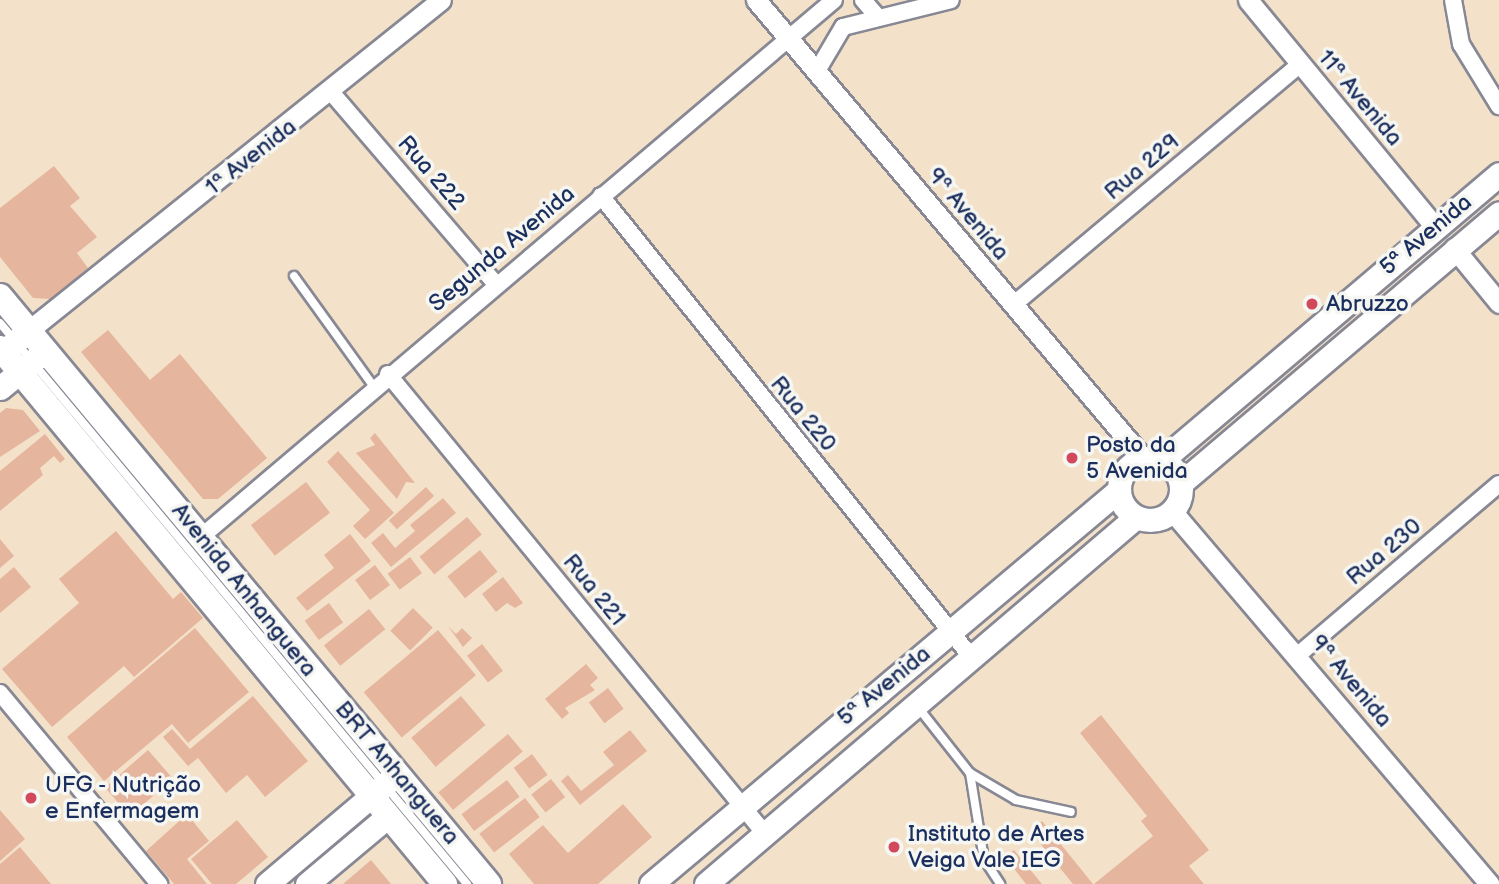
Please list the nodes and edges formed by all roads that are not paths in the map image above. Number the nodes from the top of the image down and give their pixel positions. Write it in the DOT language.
graph roads {
  1 [pos="441,0"];
  2 [pos="756,0"];
  3 [pos="834,0"];
  4 [pos="863,0"];
  5 [pos="951,0"];
  6 [pos="1248,0"];
  7 [pos="1453,0"];
  8 [pos="922,2"];
  9 [pos="877,16"];
  10 [pos="789,37"];
  11 [pos="1300,64"];
  12 [pos="817,71"];
  13 [pos="332,93"];
  14 [pos="1499,106"];
  15 [pos="1499,174"];
  16 [pos="601,196"];
  17 [pos="1499,213"];
  18 [pos="1434,226"];
  19 [pos="1454,248"];
  20 [pos="294,276"];
  21 [pos="495,283"];
  22 [pos="0,296"];
  23 [pos="1499,303"];
  24 [pos="1013,305"];
  25 [pos="58,310"];
  26 [pos="0,323"];
  27 [pos="10,346"];
  28 [pos="32,361"];
  29 [pos="388,374"];
  30 [pos="0,387"];
  31 [pos="374,387"];
  32 [pos="1153,459"];
  33 [pos="1181,482"];
  34 [pos="1499,484"];
  35 [pos="1119,490"];
  36 [pos="1172,511"];
  37 [pos="1136,517"];
  38 [pos="201,537"];
  39 [pos="950,632"];
  40 [pos="1298,655"];
  41 [pos="972,658"];
  42 [pos="0,693"];
  43 [pos="917,706"];
  44 [pos="970,773"];
  45 [pos="383,785"];
  46 [pos="742,807"];
  47 [pos="1071,813"];
  48 [pos="388,816"];
  49 [pos="765,834"];
  50 [pos="159,884"];
  51 [pos="267,884"];
  52 [pos="307,884"];
  53 [pos="445,884"];
  54 [pos="467,884"];
  55 [pos="489,884"];
  56 [pos="651,884"];
  57 [pos="706,884"];
  58 [pos="1000,884"];
  59 [pos="1490,884"];
  1 -- 13 [label="street, 1ª Avenida"];
  2 -- 10 [label="street, 9ª Avenida"];
  3 -- 10 [label="street, Segunda Avenida"];
  4 -- 9 [label="street"];
  5 -- 8 [label="street"];
  6 -- 11 [label="street, 11ª Avenida"];
  7 -- 14 [label="street"];
  8 -- 9 [label="street"];
  9 -- 12 [label="street"];
  10 -- 12 [label="street, 9ª Avenida"];
  10 -- 16 [label="street, Segunda Avenida"];
  11 -- 18 [label="street, 11ª Avenida"];
  11 -- 24 [label="street, Rua 229"];
  12 -- 24 [label="street, 9ª Avenida"];
  13 -- 21 [label="street, Rua 222"];
  13 -- 25 [label="street, 1ª Avenida"];
  15 -- 18 [label="main road, 5ª Avenida"];
  16 -- 21 [label="street, Segunda Avenida"];
  16 -- 39 [label="street, Rua 220"];
  17 -- 19 [label="main road, 5ª Avenida"];
  18 -- 32 [label="main road, 5ª Avenida"];
  19 -- 23 [label="street"];
  19 -- 33 [label="main road, 5ª Avenida"];
  20 -- 31 [label="lane"];
  21 -- 29 [label="street, Segunda Avenida"];
  22 -- 27 [label="main road, Avenida Anhanguera"];
  24 -- 32 [label="street, 9ª Avenida"];
  25 -- 27 [label="street, 1ª Avenida"];
  25 -- 28 [label="street"];
  26 -- 27 [label="lane"];
  27 -- 28 [label="main road, Avenida Anhanguera"];
  28 -- 30 [label="main road"];
  28 -- 38 [label="main road, Avenida Anhanguera"];
  28 -- 45 [label="main road, Avenida Anhanguera"];
  29 -- 31 [label="street, Segunda Avenida"];
  29 -- 46 [label="street, Rua 221"];
  31 -- 38 [label="street, Segunda Avenida"];
  32 -- 33 [label="main road"];
  32 -- 35 [label="main road"];
  33 -- 36 [label="main road"];
  34 -- 40 [label="street, Rua 230"];
  35 -- 37 [label="main road"];
  35 -- 39 [label="main road, 5ª Avenida"];
  36 -- 37 [label="main road"];
  36 -- 40 [label="street, 9ª Avenida"];
  37 -- 41 [label="main road, 5ª Avenida"];
  38 -- 45 [label="main road, Avenida Anhanguera"];
  39 -- 41 [label="street, Rua 220"];
  39 -- 46 [label="main road, 5ª Avenida"];
  40 -- 59 [label="street, 9ª Avenida"];
  41 -- 43 [label="main road, 5ª Avenida"];
  42 -- 50 [label="street"];
  43 -- 44 [label="lane"];
  43 -- 49 [label="main road, 5ª Avenida"];
  44 -- 47 [label="lane"];
  44 -- 58 [label="lane"];
  45 -- 48 [label="main road, Avenida Anhanguera"];
  45 -- 51 [label="main road"];
  45 -- 54 [label="lane, BRT Anhanguera"];
  45 -- 55 [label="main road, Avenida Anhanguera"];
  46 -- 49 [label="street, Rua 221"];
  46 -- 56 [label="main road, 5ª Avenida"];
  48 -- 52 [label="main road"];
  48 -- 53 [label="main road, Avenida Anhanguera"];
  49 -- 57 [label="main road, 5ª Avenida"];
}
